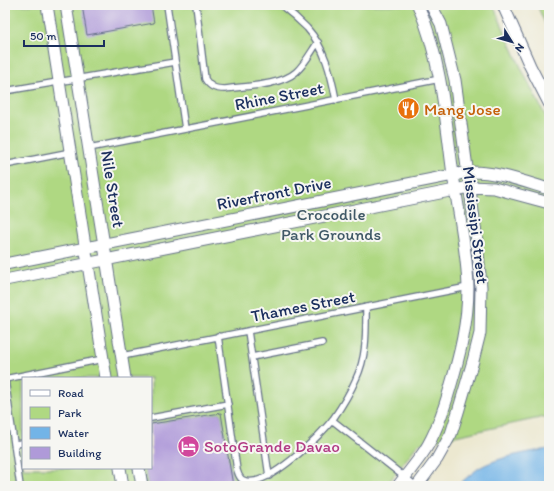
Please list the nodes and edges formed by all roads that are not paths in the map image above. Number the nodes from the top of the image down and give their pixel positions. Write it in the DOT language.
graph roads {
  1 [pos="47,5"];
  2 [pos="66,5"];
  3 [pos="167,5"];
  4 [pos="196,5"];
  5 [pos="281,5"];
  6 [pos="418,5"];
  7 [pos="431,5"];
  8 [pos="503,5"];
  9 [pos="318,42"];
  10 [pos="175,62"];
  11 [pos="78,78"];
  12 [pos="440,79"];
  13 [pos="59,81"];
  14 [pos="5,91"];
  15 [pos="336,100"];
  16 [pos="549,103"];
  17 [pos="185,129"];
  18 [pos="89,148"];
  19 [pos="71,152"];
  20 [pos="5,165"];
  21 [pos="468,172"];
  22 [pos="453,175"];
  23 [pos="470,187"];
  24 [pos="455,189"];
  25 [pos="549,189"];
  26 [pos="549,203"];
  27 [pos="104,244"];
  28 [pos="86,248"];
  29 [pos="106,260"];
  30 [pos="5,264"];
  31 [pos="88,264"];
  32 [pos="5,280"];
  33 [pos="468,287"];
  34 [pos="366,307"];
  35 [pos="248,331"];
  36 [pos="218,336"];
  37 [pos="322,343"];
  38 [pos="122,356"];
  39 [pos="252,357"];
  40 [pos="103,359"];
  41 [pos="106,377"];
  42 [pos="125,377"];
  43 [pos="5,379"];
  44 [pos="228,404"];
  45 [pos="152,418"];
  46 [pos="332,420"];
  47 [pos="22,443"];
  48 [pos="14,444"];
  49 [pos="120,469"];
  50 [pos="139,469"];
  51 [pos="269,476"];
  52 [pos="405,477"];
  53 [pos="20,486"];
  54 [pos="123,486"];
  55 [pos="142,486"];
  56 [pos="398,486"];
  57 [pos="417,486"];
  1 -- 13 [label="street"];
  2 -- 11 [label="street, Nile Street"];
  3 -- 10 [label="lane"];
  4 -- 9 [label="lane"];
  5 -- 9 [label="lane, Rhine Street"];
  6 -- 12 [label="street, Mississipi Street"];
  7 -- 21 [label="street, Mississipi Street"];
  8 -- 16 [label="street"];
  9 -- 15 [label="lane, Rhine Street"];
  10 -- 11 [label="lane"];
  10 -- 17 [label="lane"];
  11 -- 13 [label="lane"];
  11 -- 18 [label="street, Nile Street"];
  12 -- 15 [label="lane"];
  12 -- 22 [label="street, Mississipi Street"];
  13 -- 14 [label="lane"];
  13 -- 19 [label="street"];
  15 -- 17 [label="lane, Rhine Street"];
  17 -- 18 [label="lane, Rhine Street"];
  18 -- 27 [label="street, Nile Street"];
  19 -- 20 [label="lane"];
  19 -- 28 [label="street"];
  21 -- 22 [label="street, Riverfront Drive"];
  21 -- 23 [label="street, Mississipi Street"];
  21 -- 25 [label="street, Riverfront Drive"];
  22 -- 24 [label="street, Mississipi Street"];
  22 -- 27 [label="street, Riverfront Drive"];
  23 -- 24 [label="street, Riverfront Drive"];
  23 -- 26 [label="street, Riverfront Drive"];
  23 -- 57 [label="street, Mississipi Street"];
  24 -- 29 [label="street, Riverfront Drive"];
  24 -- 33 [label="street, Mississipi Street"];
  27 -- 28 [label="street, Riverfront Drive"];
  27 -- 29 [label="street, Nile Street"];
  28 -- 30 [label="street, Riverfront Drive"];
  28 -- 31 [label="street"];
  29 -- 31 [label="street, Riverfront Drive"];
  29 -- 38 [label="street, Nile Street"];
  31 -- 32 [label="street, Riverfront Drive"];
  31 -- 40 [label="street"];
  33 -- 34 [label="lane"];
  33 -- 52 [label="street, Mississipi Street"];
  34 -- 35 [label="lane, Thames Street"];
  34 -- 46 [label="lane, Thames Street"];
  35 -- 36 [label="lane, Thames Street"];
  35 -- 39 [label="lane"];
  36 -- 38 [label="lane"];
  36 -- 44 [label="lane, Thames Street"];
  37 -- 39 [label="lane"];
  38 -- 42 [label="street, Nile Street"];
  39 -- 51 [label="lane"];
  40 -- 41 [label="street"];
  40 -- 43 [label="lane"];
  43 -- 48 [label="lane"];
  44 -- 45 [label="lane"];
  44 -- 51 [label="lane, Thames Street"];
  46 -- 51 [label="lane, Thames Street"];
  46 -- 52 [label="lane"];
  47 -- 48 [label="lane"];
  48 -- 53 [label="lane"];
  49 -- 54 [label="street"];
  50 -- 55 [label="street"];
  52 -- 56 [label="street, Mississipi Street"];
  52 -- 57 [label="lane"];
}
